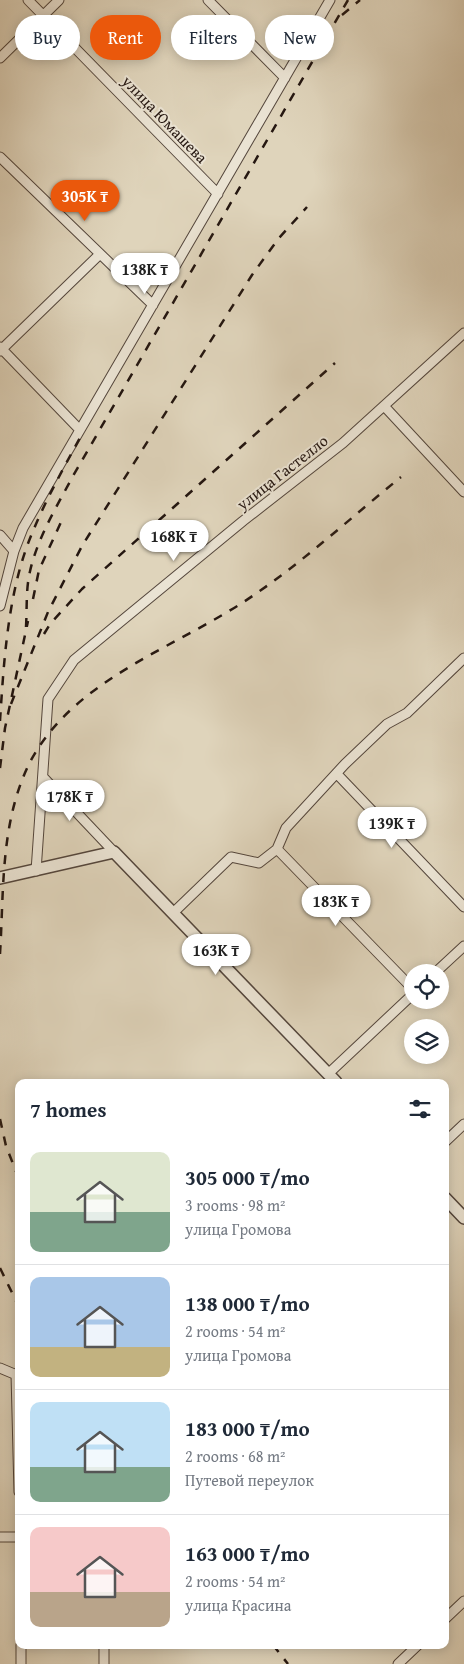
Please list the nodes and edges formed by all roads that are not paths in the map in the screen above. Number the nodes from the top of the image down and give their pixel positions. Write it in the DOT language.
graph roads {
  1 [pos="28,0"];
  2 [pos="59,0"];
  3 [pos="208,0"];
  4 [pos="330,0"];
  5 [pos="42,15"];
  6 [pos="44,15"];
  7 [pos="15,43"];
  8 [pos="80,54"];
  9 [pos="0,58"];
  10 [pos="285,78"];
  11 [pos="0,157"];
  12 [pos="218,194"];
  13 [pos="100,254"];
  14 [pos="153,305"];
  15 [pos="464,333"];
  16 [pos="1,349"];
  17 [pos="385,407"];
  18 [pos="80,430"];
  19 [pos="462,486"];
  20 [pos="0,535"];
  21 [pos="14,551"];
  22 [pos="0,606"];
  23 [pos="464,658"];
  24 [pos="337,774"];
  25 [pos="43,777"];
  26 [pos="277,849"];
  27 [pos="114,852"];
  28 [pos="36,871"];
  29 [pos="0,878"];
  30 [pos="464,907"];
  31 [pos="173,913"];
  32 [pos="464,946"];
  33 [pos="445,964"];
  34 [pos="404,980"];
  35 [pos="404,1003"];
  36 [pos="332,1078"];
  37 [pos="464,1124"];
  38 [pos="449,1138"];
  39 [pos="449,1202"];
  40 [pos="464,1218"];
  41 [pos="0,1368"];
  42 [pos="15,1374"];
  43 [pos="0,1537"];
  44 [pos="15,1537"];
  45 [pos="464,1601"];
  46 [pos="449,1615"];
  47 [pos="21,1649"];
  48 [pos="104,1649"];
  49 [pos="414,1649"];
  50 [pos="21,1664"];
  51 [pos="104,1664"];
  52 [pos="398,1664"];
  1 -- 5 [label="street, улица Юмашева"];
  2 -- 6 [label="street"];
  3 -- 10 [label="street"];
  4 -- 10 [label="street"];
  7 -- 9 [label="street"];
  8 -- 12 [label="street, улица Юмашева"];
  10 -- 12 [label="street"];
  11 -- 13 [label="street"];
  12 -- 14 [label="street"];
  13 -- 14 [label="street"];
  13 -- 16 [label="street"];
  14 -- 18 [label="street"];
  15 -- 17 [label="street, улица Гастелло"];
  16 -- 18 [label="street"];
  17 -- 19 [label="street"];
  17 -- 25 [label="street, улица Гастелло"];
  18 -- 21 [label="street"];
  20 -- 21 [label="street"];
  21 -- 22 [label="street"];
  23 -- 24 [label="street"];
  24 -- 26 [label="street"];
  24 -- 30 [label="street"];
  25 -- 27 [label="street"];
  25 -- 28 [label="street, улица Гастелло"];
  26 -- 31 [label="street"];
  26 -- 34 [label="street"];
  27 -- 28 [label="street"];
  27 -- 31 [label="street"];
  28 -- 29 [label="street"];
  31 -- 36 [label="street"];
  32 -- 33 [label="street"];
  35 -- 36 [label="street"];
  37 -- 38 [label="street"];
  39 -- 40 [label="street"];
  41 -- 42 [label="street"];
  43 -- 44 [label="street"];
  45 -- 46 [label="street"];
  47 -- 50 [label="street"];
  48 -- 51 [label="street"];
  49 -- 52 [label="street"];
}
